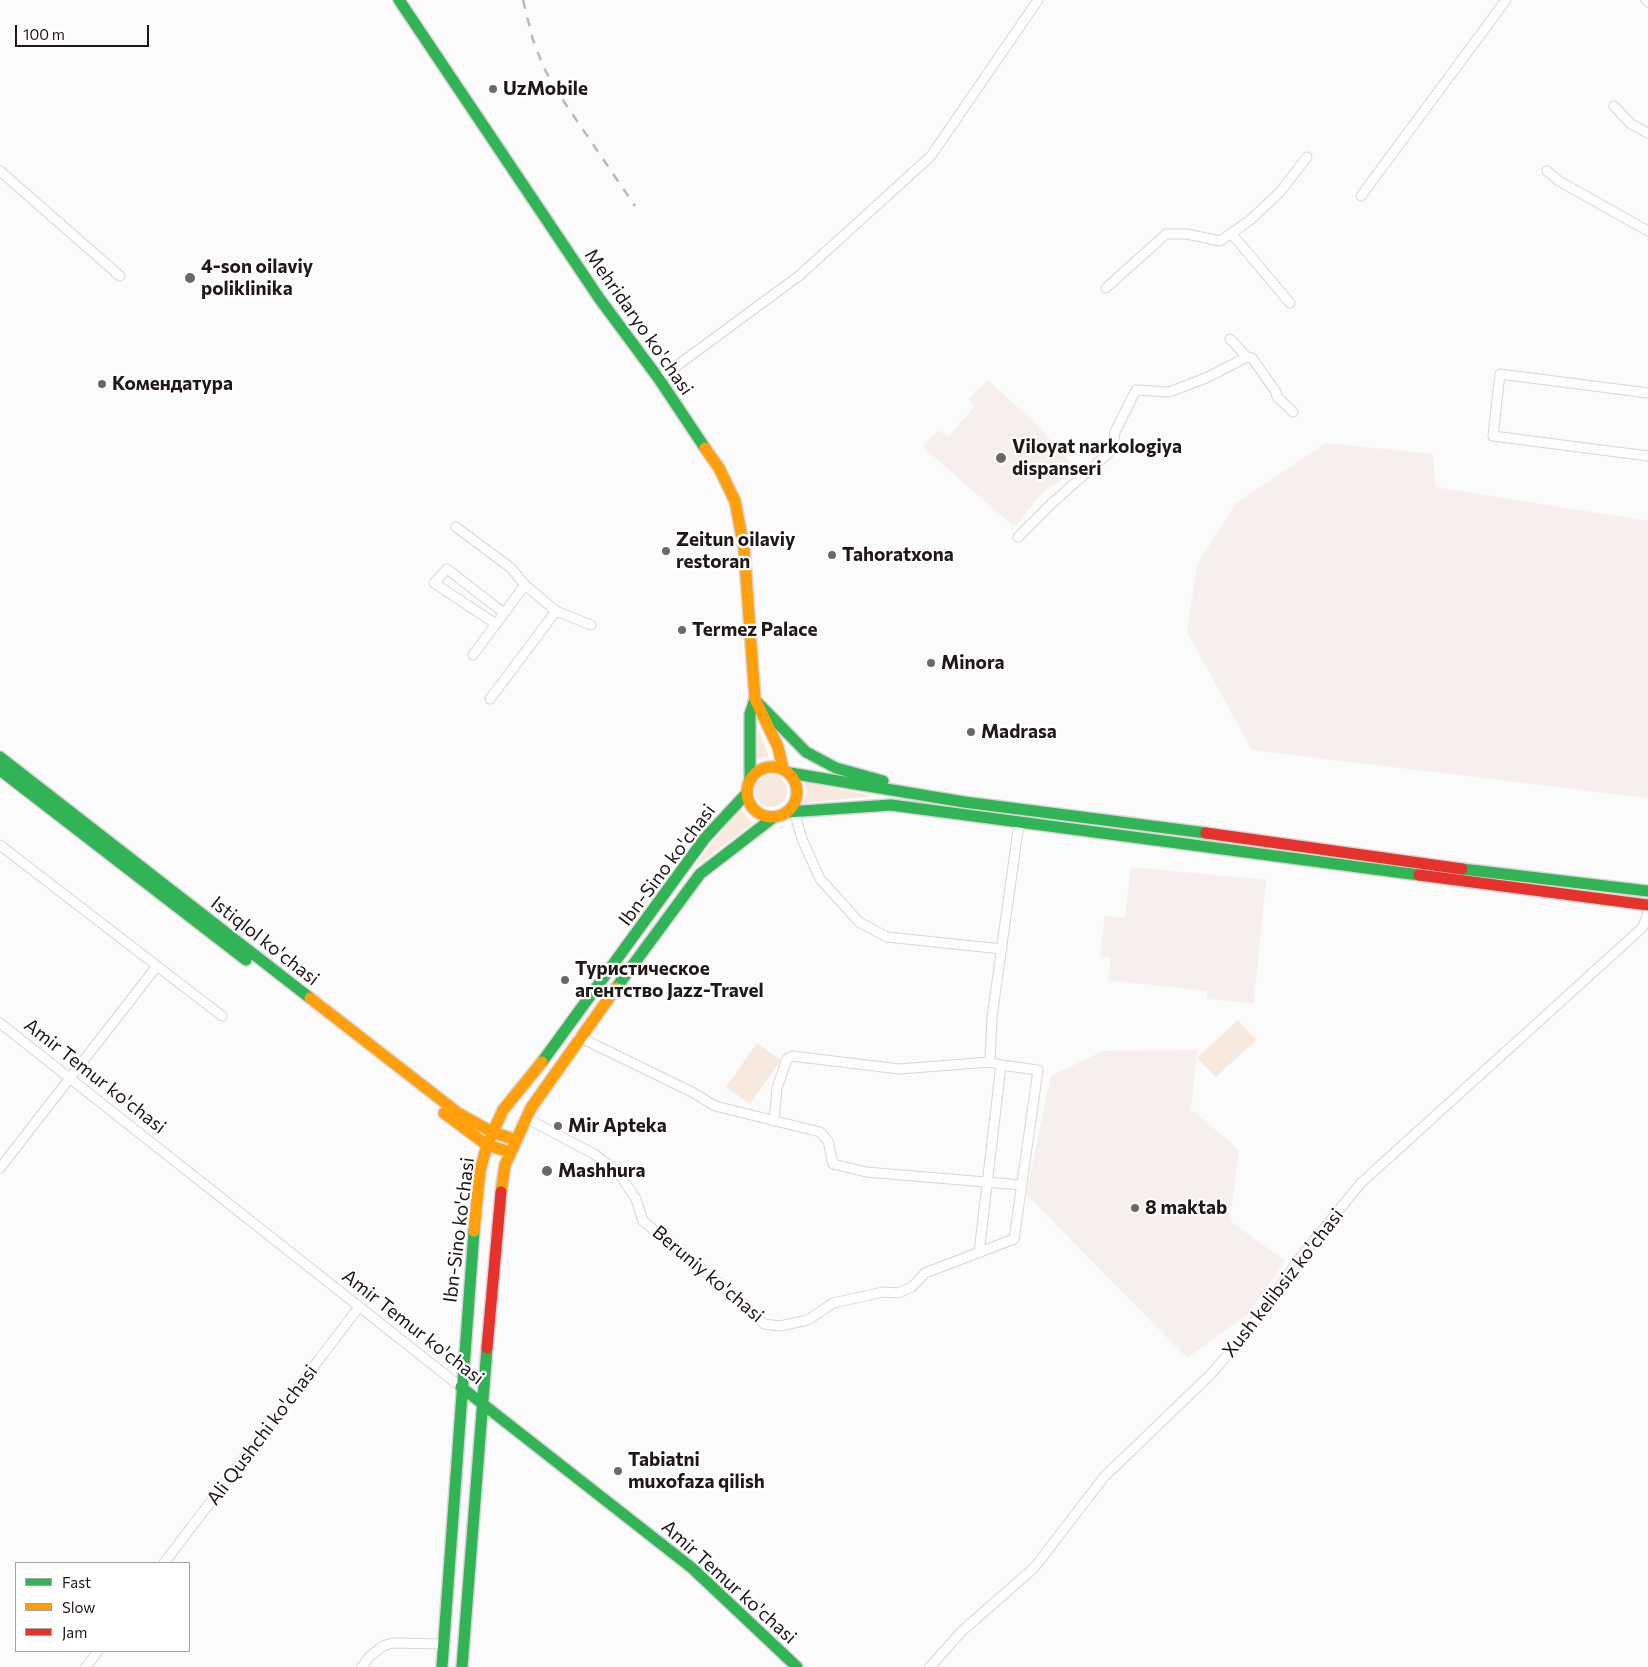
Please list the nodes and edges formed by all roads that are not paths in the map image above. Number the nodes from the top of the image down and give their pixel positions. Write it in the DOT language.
graph roads {
  1 [pos="400,0"];
  2 [pos="1038,0"];
  3 [pos="1506,0"];
  4 [pos="1614,106"];
  5 [pos="1648,133"];
  6 [pos="1307,157"];
  7 [pos="0,171"];
  8 [pos="1546,171"];
  9 [pos="1361,196"];
  10 [pos="1648,231"];
  11 [pos="1231,233"];
  12 [pos="120,276"];
  13 [pos="1106,288"];
  14 [pos="1290,303"];
  15 [pos="1230,339"];
  16 [pos="1247,357"];
  17 [pos="659,379"];
  18 [pos="1648,393"];
  19 [pos="1293,412"];
  20 [pos="1648,456"];
  21 [pos="456,527"];
  22 [pos="1018,537"];
  23 [pos="525,585"];
  24 [pos="556,611"];
  25 [pos="504,613"];
  26 [pos="496,624"];
  27 [pos="591,624"];
  28 [pos="473,655"];
  29 [pos="490,699"];
  30 [pos="756,701"];
  31 [pos="0,757"];
  32 [pos="786,771"];
  33 [pos="1,772"];
  34 [pos="750,780"];
  35 [pos="899,790"];
  36 [pos="747,793"];
  37 [pos="790,811"];
  38 [pos="774,817"];
  39 [pos="1019,823"];
  40 [pos="0,844"];
  41 [pos="1648,891"];
  42 [pos="1648,904"];
  43 [pos="1648,913"];
  44 [pos="1002,949"];
  45 [pos="157,966"];
  46 [pos="222,1016"];
  47 [pos="0,1023"];
  48 [pos="579,1037"];
  49 [pos="990,1062"];
  50 [pos="1001,1064"];
  51 [pos="70,1078"];
  52 [pos="526,1118"];
  53 [pos="774,1121"];
  54 [pos="492,1132"];
  55 [pos="516,1140"];
  56 [pos="487,1145"];
  57 [pos="510,1152"];
  58 [pos="0,1168"];
  59 [pos="986,1182"];
  60 [pos="1021,1185"];
  61 [pos="979,1253"];
  62 [pos="359,1307"];
  63 [pos="461,1387"];
  64 [pos="483,1404"];
  65 [pos="165,1562"];
  66 [pos="444,1644"];
  67 [pos="97,1652"];
  68 [pos="86,1667"];
  69 [pos="362,1667"];
  70 [pos="442,1667"];
  71 [pos="462,1667"];
  72 [pos="797,1667"];
  73 [pos="930,1667"];
  1 -- 17 [label="main road, Мehridaryo ko'chasi"];
  2 -- 17 [label="street"];
  3 -- 9 [label="street"];
  4 -- 5 [label="street"];
  6 -- 11 [label="street"];
  7 -- 12 [label="street"];
  8 -- 10 [label="street"];
  11 -- 13 [label="street"];
  11 -- 14 [label="street"];
  15 -- 16 [label="street"];
  16 -- 19 [label="street"];
  16 -- 22 [label="street"];
  17 -- 30 [label="main road, Мehridaryo ko'chasi"];
  18 -- 20 [label="street"];
  21 -- 23 [label="street"];
  23 -- 24 [label="street"];
  23 -- 25 [label="street"];
  24 -- 27 [label="street"];
  24 -- 29 [label="street"];
  25 -- 26 [label="street"];
  25 -- 26 [label="street"];
  26 -- 28 [label="street"];
  30 -- 32 [label="main road"];
  30 -- 34 [label="main road"];
  30 -- 35 [label="main road"];
  31 -- 54 [label="main road, Istiqlol ko'chasi"];
  32 -- 34 [label="main road"];
  32 -- 35 [label="main road"];
  32 -- 37 [label="main road"];
  33 -- 56 [label="main road, Istiqlol ko'chasi"];
  34 -- 36 [label="main road"];
  35 -- 41 [label="main road"];
  36 -- 38 [label="main road"];
  36 -- 54 [label="main road, Ibn-Sino ko'chasi"];
  37 -- 38 [label="main road"];
  37 -- 39 [label="main road"];
  37 -- 44 [label="street"];
  38 -- 48 [label="main road, Ibn-Sino ko'chasi"];
  39 -- 42 [label="main road"];
  39 -- 44 [label="street"];
  40 -- 45 [label="street"];
  43 -- 73 [label="street, Xush kelibsiz ko'chasi"];
  44 -- 49 [label="street"];
  45 -- 46 [label="street"];
  45 -- 51 [label="street"];
  47 -- 51 [label="street, Amir Temur ko'chasi"];
  48 -- 52 [label="main road, Ibn-Sino ko'chasi"];
  48 -- 53 [label="street"];
  49 -- 50 [label="street"];
  49 -- 53 [label="street"];
  50 -- 59 [label="street"];
  50 -- 60 [label="street, Beruniy ko'chasi"];
  51 -- 58 [label="street"];
  51 -- 62 [label="street, Amir Temur ko'chasi"];
  52 -- 55 [label="main road, Ibn-Sino ko'chasi"];
  52 -- 61 [label="street, Beruniy ko'chasi"];
  53 -- 59 [label="street"];
  54 -- 55 [label="main road, Istiqlol ko'chasi"];
  54 -- 56 [label="main road, Ibn-Sino ko'chasi"];
  55 -- 57 [label="main road, Ibn-Sino ko'chasi"];
  56 -- 57 [label="main road, Istiqlol ko'chasi"];
  56 -- 63 [label="main road, Ibn-Sino ko'chasi"];
  57 -- 64 [label="main road, Ibn-Sino ko'chasi"];
  59 -- 60 [label="street"];
  59 -- 61 [label="street"];
  60 -- 61 [label="street, Beruniy ko'chasi"];
  62 -- 63 [label="street, Amir Temur ko'chasi"];
  62 -- 65 [label="street, Ali Qushchi ko'chasi"];
  63 -- 64 [label="main road, Amir Temur ko'chasi"];
  63 -- 66 [label="main road, Ibn-Sino ko'chasi"];
  64 -- 71 [label="main road, Ibn-Sino ko'chasi"];
  64 -- 72 [label="main road, Amir Temur ko'chasi"];
  66 -- 69 [label="street"];
  66 -- 70 [label="main road, Ibn-Sino ko'chasi"];
  67 -- 68 [label="street"];
}
